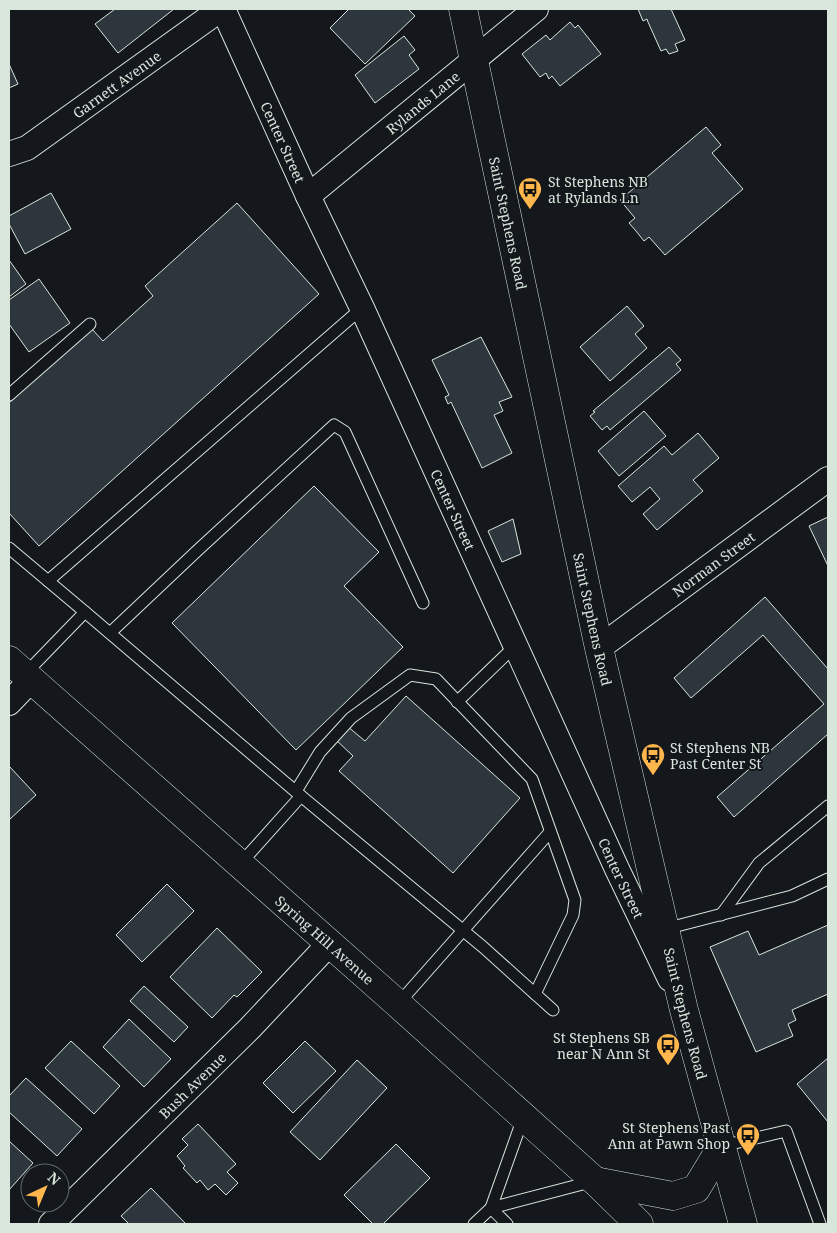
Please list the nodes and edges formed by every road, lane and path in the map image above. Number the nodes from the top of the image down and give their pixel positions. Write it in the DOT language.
graph roads {
  1 [pos="222,9"];
  2 [pos="463,9"];
  3 [pos="536,9"];
  4 [pos="474,60"];
  5 [pos="9,154"];
  6 [pos="308,196"];
  7 [pos="362,308"];
  8 [pos="90,324"];
  9 [pos="9,395"];
  10 [pos="828,479"];
  11 [pos="9,548"];
  12 [pos="48,581"];
  13 [pos="423,603"];
  14 [pos="85,612"];
  15 [pos="110,633"];
  16 [pos="514,646"];
  17 [pos="599,648"];
  18 [pos="22,671"];
  19 [pos="457,702"];
  20 [pos="9,703"];
  21 [pos="299,794"];
  22 [pos="828,806"];
  23 [pos="550,832"];
  24 [pos="240,864"];
  25 [pos="828,879"];
  26 [pos="721,915"];
  27 [pos="665,929"];
  28 [pos="464,931"];
  29 [pos="330,943"];
  30 [pos="535,994"];
  31 [pos="398,1004"];
  32 [pos="553,1010"];
  33 [pos="684,1010"];
  34 [pos="523,1116"];
  35 [pos="722,1146"];
  36 [pos="595,1181"];
  37 [pos="491,1208"];
  38 [pos="51,1224"];
  39 [pos="474,1224"];
  40 [pos="508,1224"];
  41 [pos="639,1224"];
  42 [pos="743,1224"];
  43 [pos="820,1224"];
  1 -- 5 [label="street, Garnett Avenue"];
  1 -- 6 [label="street, Center Street"];
  2 -- 4 [label="main road, Saint Stephens Road"];
  3 -- 4 [label="street, Rylands Lane"];
  4 -- 6 [label="street, Rylands Lane"];
  4 -- 17 [label="main road, Saint Stephens Road"];
  6 -- 7 [label="street, Center Street"];
  7 -- 12 [label="lane"];
  7 -- 16 [label="street, Center Street"];
  8 -- 9 [label="lane"];
  10 -- 17 [label="street, Norman Street"];
  11 -- 12 [label="lane"];
  12 -- 14 [label="lane"];
  13 -- 15 [label="lane"];
  14 -- 15 [label="lane"];
  14 -- 18 [label="lane"];
  15 -- 21 [label="lane"];
  16 -- 19 [label="lane"];
  16 -- 33 [label="street, Center Street"];
  17 -- 27 [label="main road, Saint Stephens Road"];
  18 -- 20 [label="street"];
  18 -- 24 [label="main road, Spring Hill Avenue"];
  19 -- 21 [label="lane"];
  19 -- 23 [label="lane"];
  21 -- 24 [label="lane"];
  21 -- 28 [label="lane"];
  22 -- 26 [label="lane"];
  23 -- 28 [label="lane"];
  23 -- 30 [label="lane"];
  24 -- 29 [label="main road, Spring Hill Avenue"];
  25 -- 26 [label="lane"];
  26 -- 27 [label="lane"];
  27 -- 33 [label="main road, Saint Stephens Road"];
  28 -- 30 [label="lane"];
  28 -- 31 [label="lane"];
  29 -- 31 [label="main road, Spring Hill Avenue"];
  29 -- 38 [label="street, Bush Avenue"];
  30 -- 32 [label="lane"];
  31 -- 34 [label="main road, Spring Hill Avenue"];
  33 -- 35 [label="main road, Saint Stephens Road"];
  34 -- 36 [label="main road, Spring Hill Avenue"];
  34 -- 37 [label="lane"];
  35 -- 36 [label="main road"];
  35 -- 42 [label="main road, Saint Stephens Road"];
  35 -- 43 [label="lane"];
  36 -- 37 [label="lane"];
  36 -- 41 [label="main road, Spring Hill Avenue"];
  37 -- 39 [label="lane"];
  37 -- 40 [label="lane"];
}
